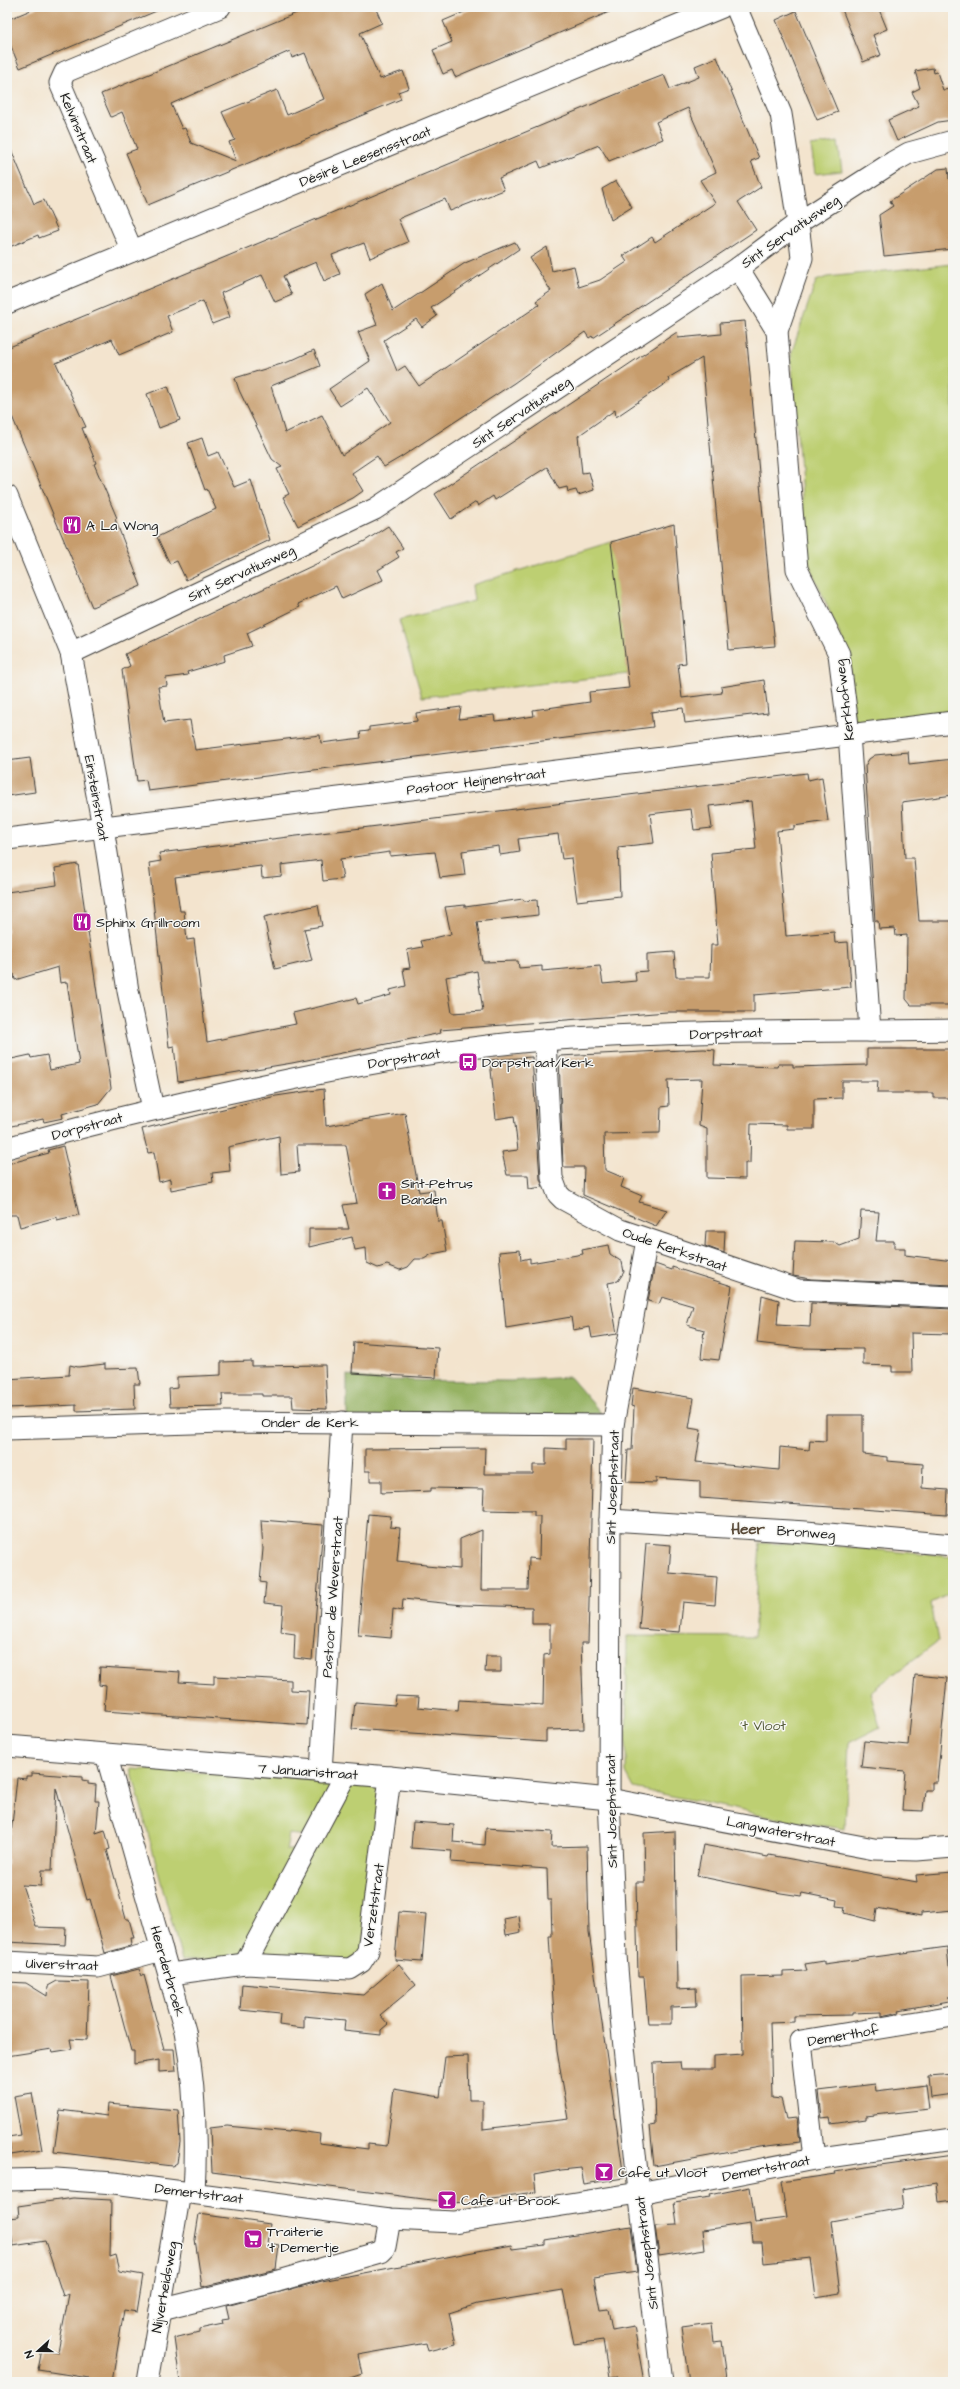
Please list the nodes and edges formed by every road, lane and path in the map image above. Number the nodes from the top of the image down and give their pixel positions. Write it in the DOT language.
graph roads {
  1 [pos="220,7"];
  2 [pos="722,7"];
  3 [pos="736,7"];
  4 [pos="953,140"];
  5 [pos="798,223"];
  6 [pos="132,251"];
  7 [pos="738,268"];
  8 [pos="7,303"];
  9 [pos="777,331"];
  10 [pos="7,496"];
  11 [pos="71,653"];
  12 [pos="953,722"];
  13 [pos="849,734"];
  14 [pos="103,827"];
  15 [pos="7,839"];
  16 [pos="953,1030"];
  17 [pos="870,1031"];
  18 [pos="545,1040"];
  19 [pos="153,1109"];
  20 [pos="7,1148"];
  21 [pos="647,1240"];
  22 [pos="953,1297"];
  23 [pos="342,1422"];
  24 [pos="614,1426"];
  25 [pos="7,1429"];
  26 [pos="610,1520"];
  27 [pos="953,1545"];
  28 [pos="7,1746"];
  29 [pos="106,1754"];
  30 [pos="321,1772"];
  31 [pos="346,1774"];
  32 [pos="390,1777"];
  33 [pos="609,1799"];
  34 [pos="953,1846"];
  35 [pos="162,1950"];
  36 [pos="7,1962"];
  37 [pos="244,1964"];
  38 [pos="170,1974"];
  39 [pos="953,2016"];
  40 [pos="953,2139"];
  41 [pos="814,2159"];
  42 [pos="7,2180"];
  43 [pos="187,2192"];
  44 [pos="639,2193"];
  45 [pos="390,2219"];
  46 [pos="160,2310"];
  47 [pos="148,2382"];
  48 [pos="662,2382"];
  1 -- 6 [label="street, Kelvinstraat"];
  2 -- 6 [label="street, Désiré Leesensstraat"];
  3 -- 5 [label="street, Kerkhofweg"];
  4 -- 5 [label="street, Sint Servatiusweg"];
  5 -- 7 [label="street, Sint Servatiusweg"];
  5 -- 9 [label="street, Kerkhofweg"];
  6 -- 8 [label="street, Désiré Leesensstraat"];
  7 -- 9 [label="street, Kerkhofweg"];
  7 -- 11 [label="street, Sint Servatiusweg"];
  9 -- 13 [label="street, Kerkhofweg"];
  10 -- 11 [label="street, Einsteinstraat"];
  11 -- 14 [label="street, Einsteinstraat"];
  12 -- 13 [label="street, Pastoor Heijnenstraat"];
  13 -- 14 [label="street, Pastoor Heijnenstraat"];
  13 -- 17 [label="street, Kerkhofweg"];
  14 -- 15 [label="street, Pastoor Heijnenstraat"];
  14 -- 19 [label="street, Einsteinstraat"];
  16 -- 17 [label="street, Dorpstraat"];
  17 -- 18 [label="street, Dorpstraat"];
  18 -- 19 [label="street, Dorpstraat"];
  18 -- 21 [label="street, Oude Kerkstraat"];
  19 -- 20 [label="street, Dorpstraat"];
  21 -- 22 [label="street, Oude Kerkstraat"];
  21 -- 24 [label="street, Sint Josephstraat"];
  23 -- 24 [label="street, Onder de Kerk"];
  23 -- 25 [label="street, Onder de Kerk"];
  23 -- 30 [label="street, Pastoor de Weverstraat"];
  24 -- 26 [label="street, Sint Josephstraat"];
  26 -- 27 [label="street, Bronweg"];
  26 -- 33 [label="street, Sint Josephstraat"];
  28 -- 29 [label="street, 7 Januaristraat"];
  29 -- 30 [label="street, 7 Januaristraat"];
  29 -- 35 [label="street, Heerderbroek"];
  30 -- 31 [label="street, 7 Januaristraat"];
  31 -- 32 [label="street, 7 Januaristraat"];
  31 -- 37 [label="street"];
  32 -- 33 [label="street, 7 Januaristraat"];
  32 -- 37 [label="street, Verzetstraat"];
  33 -- 34 [label="street, Langwaterstraat"];
  33 -- 44 [label="street, Sint Josephstraat"];
  35 -- 36 [label="street, Uiverstraat"];
  35 -- 38 [label="street, Heerderbroek"];
  37 -- 38 [label="street, Verzetstraat"];
  38 -- 43 [label="street, Heerderbroek"];
  39 -- 41 [label="street, Demerthof"];
  40 -- 41 [label="street, Demertstraat"];
  41 -- 44 [label="street, Demertstraat"];
  42 -- 43 [label="street, Demertstraat"];
  43 -- 45 [label="street, Demertstraat"];
  43 -- 46 [label="street, Nijverheidsweg"];
  44 -- 45 [label="street, Demertstraat"];
  44 -- 48 [label="street, Sint Josephstraat"];
  45 -- 46 [label="street"];
  46 -- 47 [label="street, Nijverheidsweg"];
}
